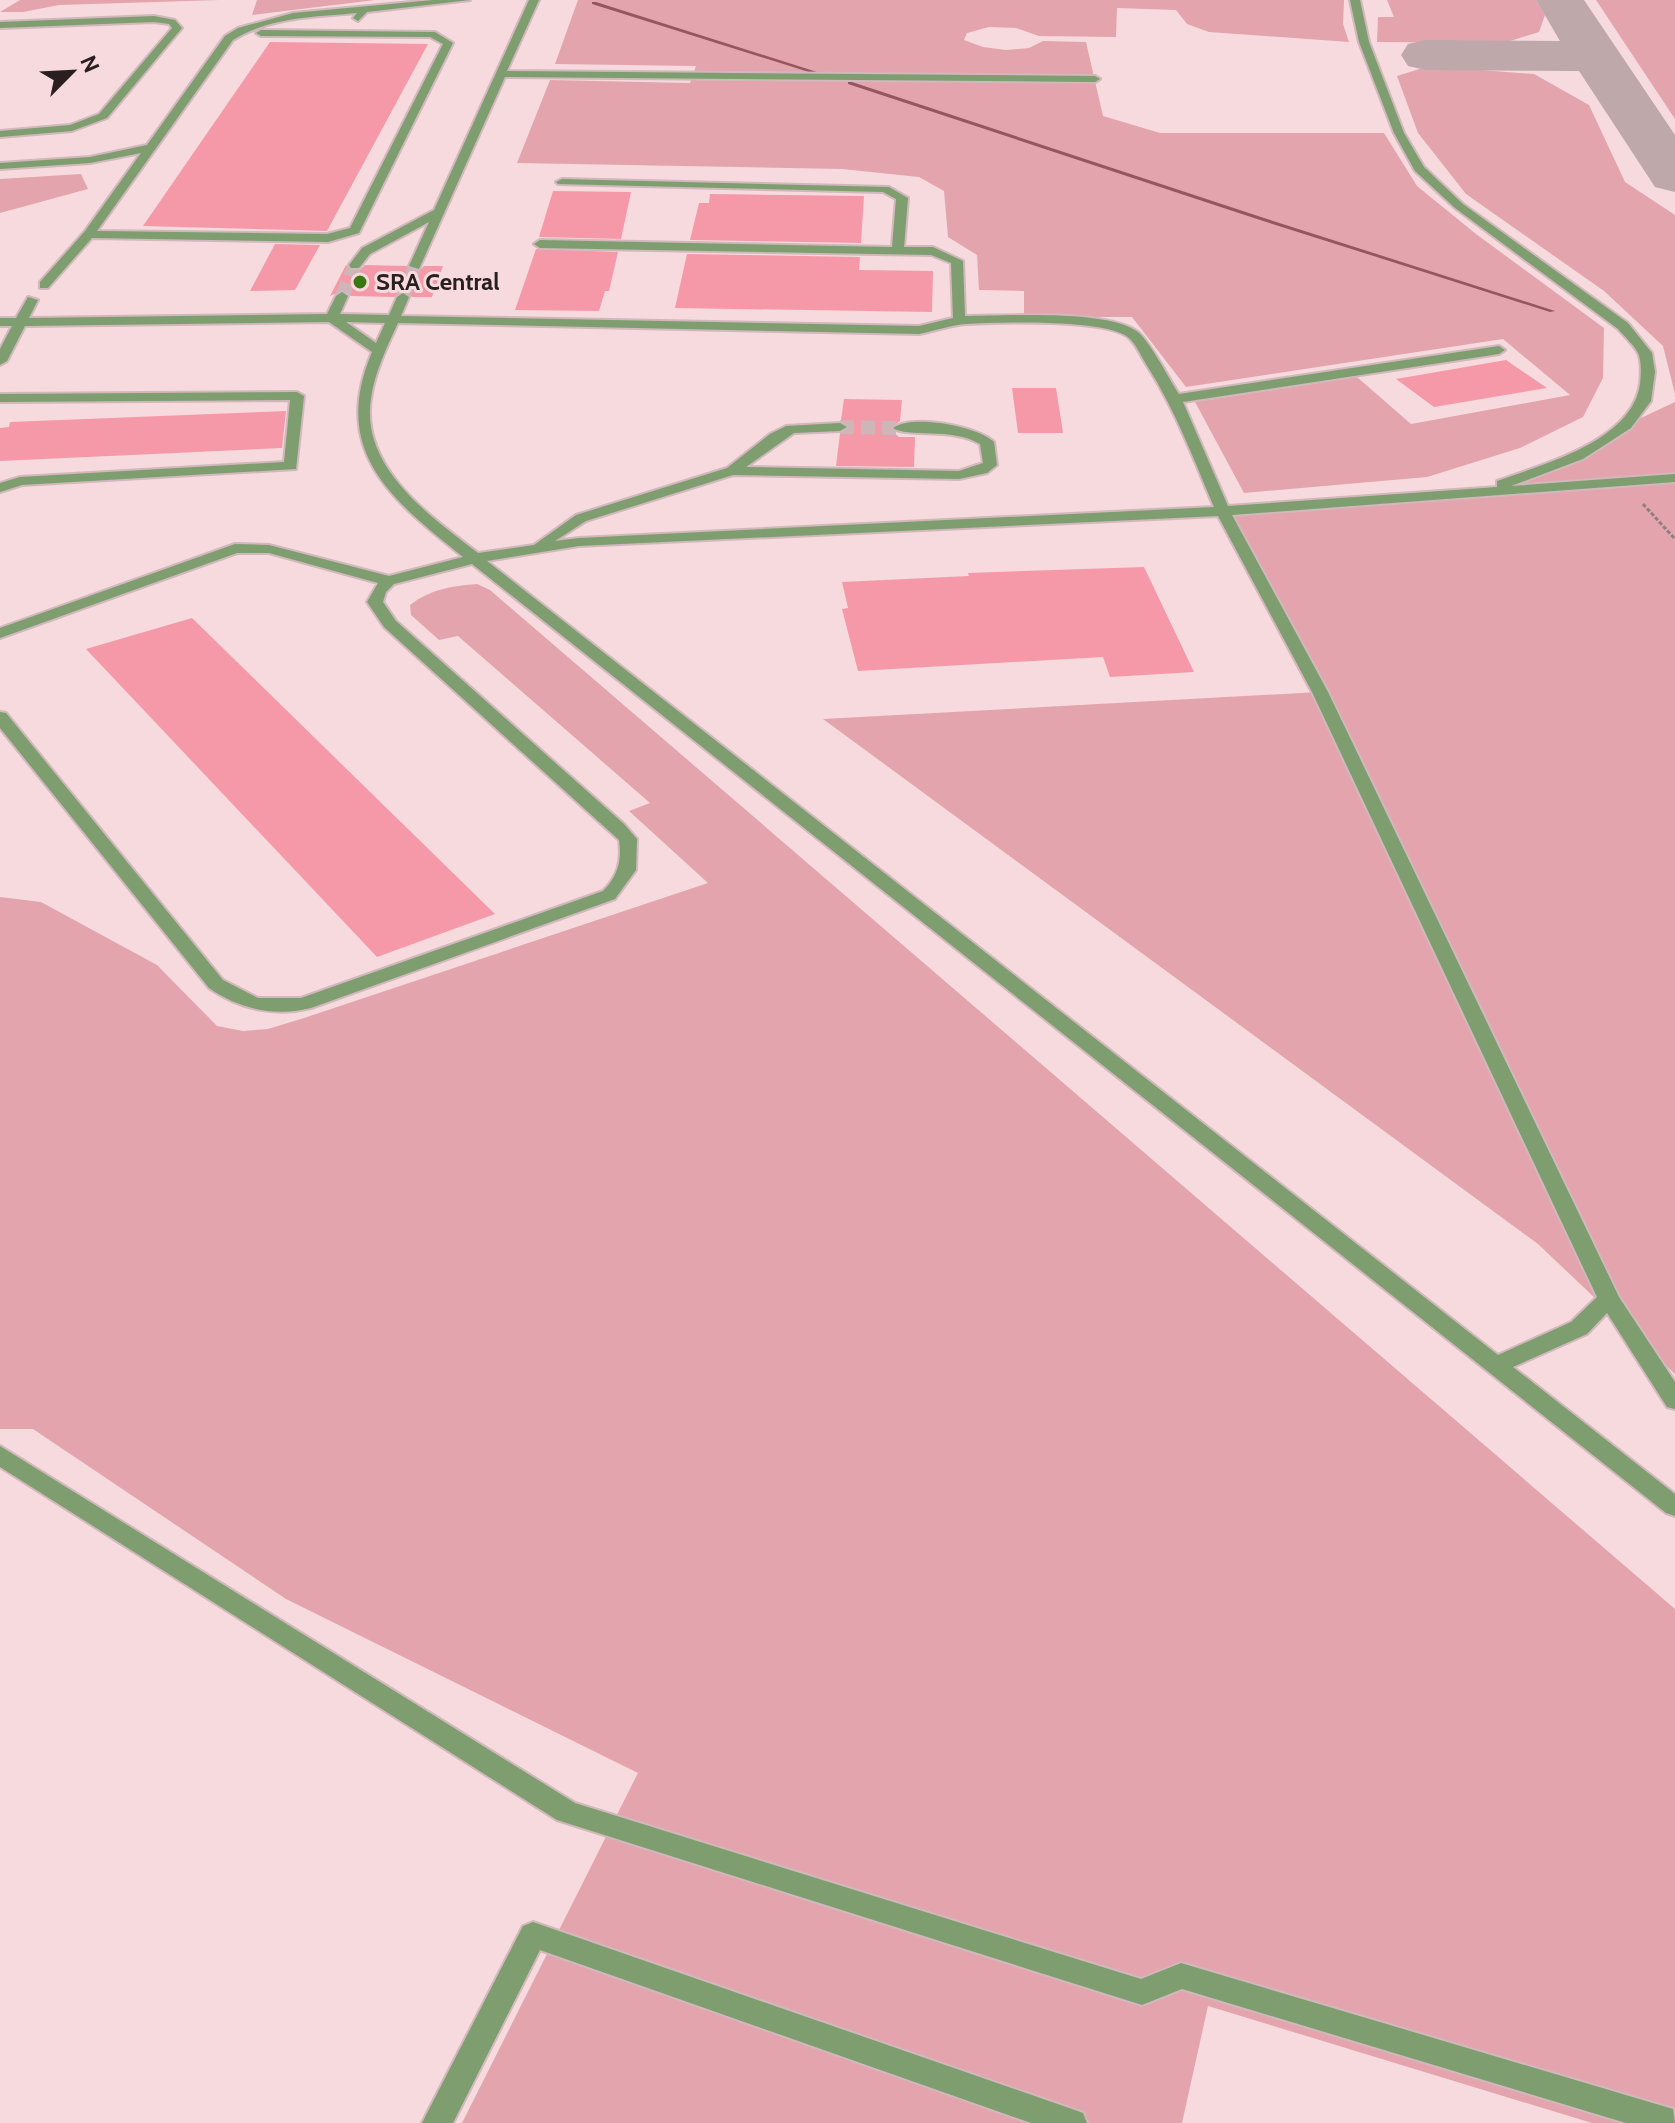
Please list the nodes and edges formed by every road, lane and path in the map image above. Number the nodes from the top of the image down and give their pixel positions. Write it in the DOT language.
graph roads {
  1 [pos="465,0"];
  2 [pos="534,0"];
  3 [pos="1355,0"];
  4 [pos="364,9"];
  5 [pos="0,25"];
  6 [pos="350,32"];
  7 [pos="261,33"];
  8 [pos="503,74"];
  9 [pos="1095,79"];
  10 [pos="0,134"];
  11 [pos="150,148"];
  12 [pos="0,166"];
  13 [pos="562,182"];
  14 [pos="436,213"];
  15 [pos="89,234"];
  16 [pos="540,244"];
  17 [pos="898,249"];
  18 [pos="355,265"];
  19 [pos="415,266"];
  20 [pos="44,285"];
  21 [pos="342,296"];
  22 [pos="403,297"];
  23 [pos="32,300"];
  24 [pos="332,318"];
  25 [pos="394,320"];
  26 [pos="959,320"];
  27 [pos="0,322"];
  28 [pos="20,322"];
  29 [pos="1499,350"];
  30 [pos="380,352"];
  31 [pos="0,361"];
  32 [pos="0,398"];
  33 [pos="1175,399"];
  34 [pos="840,427"];
  35 [pos="900,428"];
  36 [pos="732,471"];
  37 [pos="1675,478"];
  38 [pos="1622,482"];
  39 [pos="0,488"];
  40 [pos="1479,492"];
  41 [pos="1223,511"];
  42 [pos="1675,539"];
  43 [pos="536,547"];
  44 [pos="476,558"];
  45 [pos="389,581"];
  46 [pos="0,633"];
  47 [pos="0,717"];
  48 [pos="1609,1298"];
  49 [pos="1496,1365"];
  50 [pos="1675,1401"];
  51 [pos="0,1455"];
  52 [pos="1675,1507"];
  53 [pos="437,2123"];
  54 [pos="1072,2123"];
  55 [pos="1673,2123"];
  1 -- 4 [label="lane"];
  2 -- 8 [label="lane"];
  3 -- 40 [label="lane"];
  4 -- 6 [label="lane"];
  4 -- 11 [label="lane"];
  5 -- 10 [label="lane"];
  6 -- 7 [label="lane"];
  6 -- 15 [label="lane"];
  8 -- 9 [label="lane"];
  8 -- 14 [label="lane"];
  11 -- 12 [label="lane"];
  11 -- 15 [label="lane"];
  13 -- 17 [label="lane"];
  14 -- 18 [label="lane"];
  14 -- 19 [label="lane"];
  15 -- 20 [label="lane"];
  16 -- 17 [label="lane"];
  17 -- 26 [label="lane"];
  21 -- 24 [label="lane"];
  22 -- 25 [label="lane"];
  23 -- 28 [label="lane"];
  24 -- 25 [label="lane"];
  24 -- 28 [label="lane"];
  24 -- 30 [label="lane"];
  25 -- 26 [label="lane"];
  25 -- 30 [label="lane"];
  26 -- 33 [label="lane"];
  27 -- 28 [label="lane"];
  28 -- 31 [label="lane"];
  29 -- 33 [label="lane"];
  30 -- 44 [label="lane"];
  32 -- 39 [label="lane"];
  33 -- 41 [label="lane"];
  34 -- 36 [label="lane"];
  35 -- 36 [label="lane"];
  36 -- 43 [label="lane"];
  37 -- 38 [label="lane"];
  38 -- 40 [label="lane"];
  38 -- 42 [label="path"];
  40 -- 41 [label="lane"];
  41 -- 43 [label="lane"];
  41 -- 48 [label="lane"];
  43 -- 44 [label="lane"];
  44 -- 45 [label="lane"];
  44 -- 49 [label="lane"];
  45 -- 46 [label="lane"];
  45 -- 47 [label="lane"];
  48 -- 49 [label="lane"];
  48 -- 50 [label="lane"];
  49 -- 52 [label="lane"];
  51 -- 55 [label="lane"];
  53 -- 54 [label="lane"];
}
